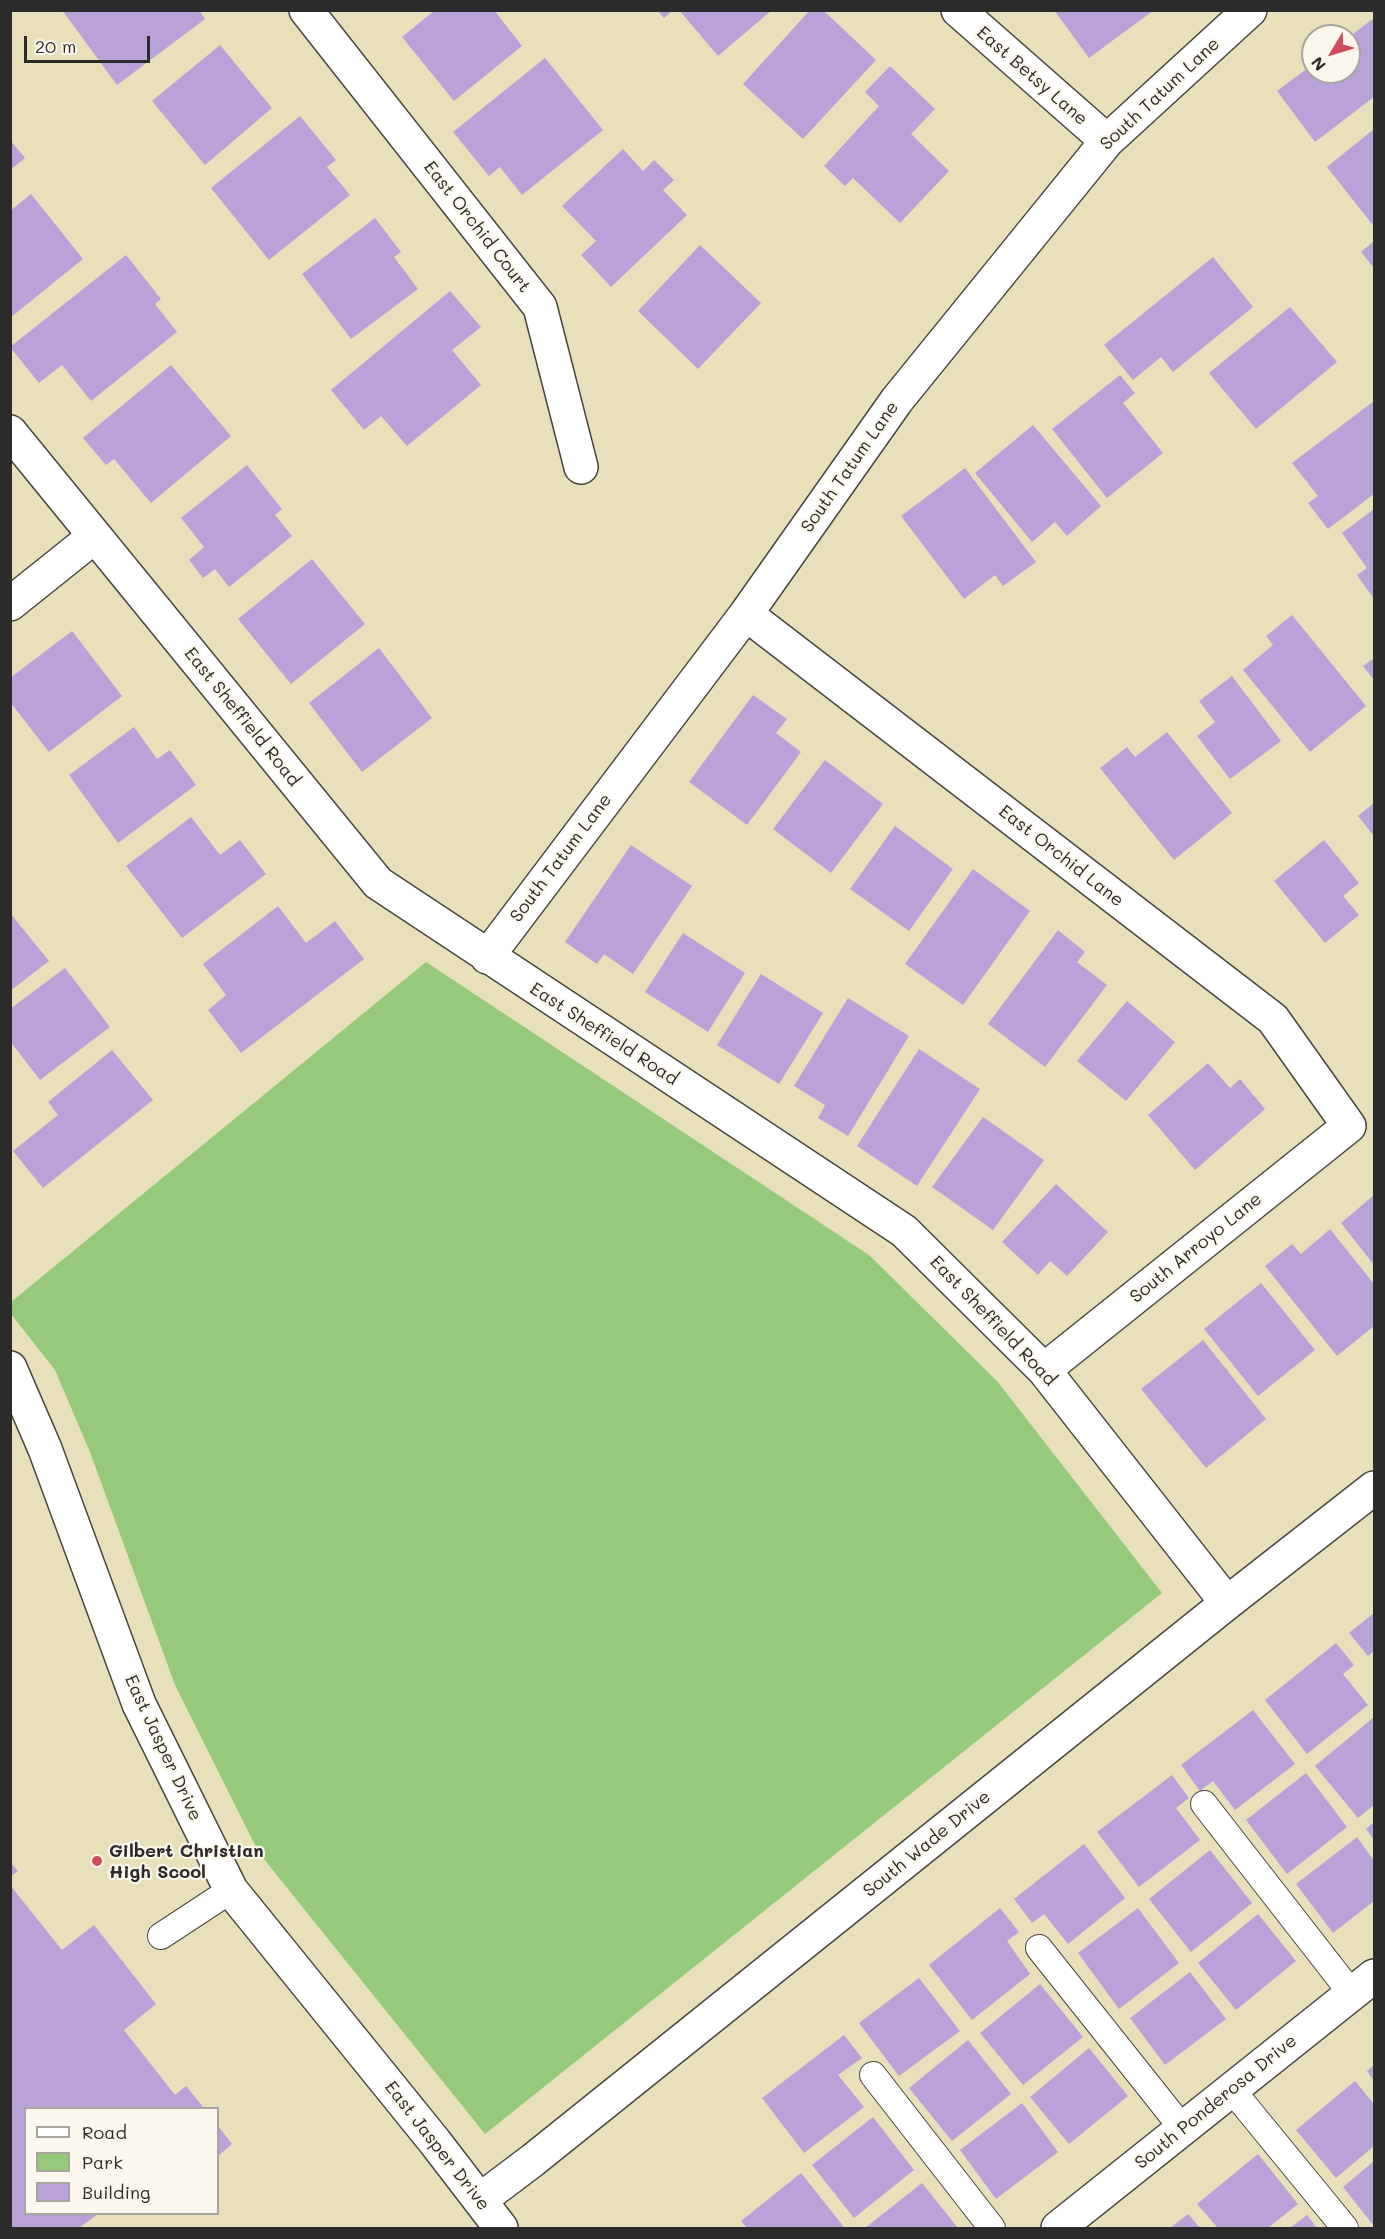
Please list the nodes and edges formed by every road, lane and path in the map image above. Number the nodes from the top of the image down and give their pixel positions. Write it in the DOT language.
graph roads {
  1 [pos="958,10"];
  2 [pos="1250,10"];
  3 [pos="312,12"];
  4 [pos="1107,141"];
  5 [pos="10,432"];
  6 [pos="581,467"];
  7 [pos="94,536"];
  8 [pos="10,604"];
  9 [pos="746,614"];
  10 [pos="487,957"];
  11 [pos="1348,1126"];
  12 [pos="10,1368"];
  13 [pos="1044,1370"];
  14 [pos="1374,1488"];
  15 [pos="1227,1604"];
  16 [pos="1204,1804"];
  17 [pos="231,1890"];
  18 [pos="161,1936"];
  19 [pos="1040,1948"];
  20 [pos="1363,1985"];
  21 [pos="873,2075"];
  22 [pos="1232,2090"];
  23 [pos="1183,2129"];
  24 [pos="480,2200"];
  25 [pos="1068,2225"];
  26 [pos="501,2229"];
  27 [pos="992,2229"];
  28 [pos="1345,2229"];
  1 -- 4 [label="street, East Betsy Lane"];
  2 -- 4 [label="street, South Tatum Lane"];
  3 -- 6 [label="street, East Orchid Court"];
  4 -- 9 [label="street, South Tatum Lane"];
  5 -- 7 [label="street, East Sheffield Road"];
  7 -- 8 [label="street"];
  7 -- 10 [label="street, East Sheffield Road"];
  9 -- 10 [label="street, South Tatum Lane"];
  9 -- 11 [label="street, East Orchid Lane"];
  10 -- 13 [label="street, East Sheffield Road"];
  11 -- 13 [label="street, South Arroyo Lane"];
  12 -- 17 [label="street, East Jasper Drive"];
  13 -- 15 [label="street, East Sheffield Road"];
  14 -- 15 [label="street, South Wade Drive"];
  15 -- 24 [label="street, South Wade Drive"];
  16 -- 20 [label="lane"];
  17 -- 18 [label="lane"];
  17 -- 24 [label="street, East Jasper Drive"];
  19 -- 23 [label="lane"];
  20 -- 22 [label="street, South Ponderosa Drive"];
  21 -- 27 [label="lane"];
  22 -- 23 [label="street, South Ponderosa Drive"];
  22 -- 28 [label="lane"];
  23 -- 25 [label="street, South Ponderosa Drive"];
  24 -- 26 [label="street, East Jasper Drive"];
}
